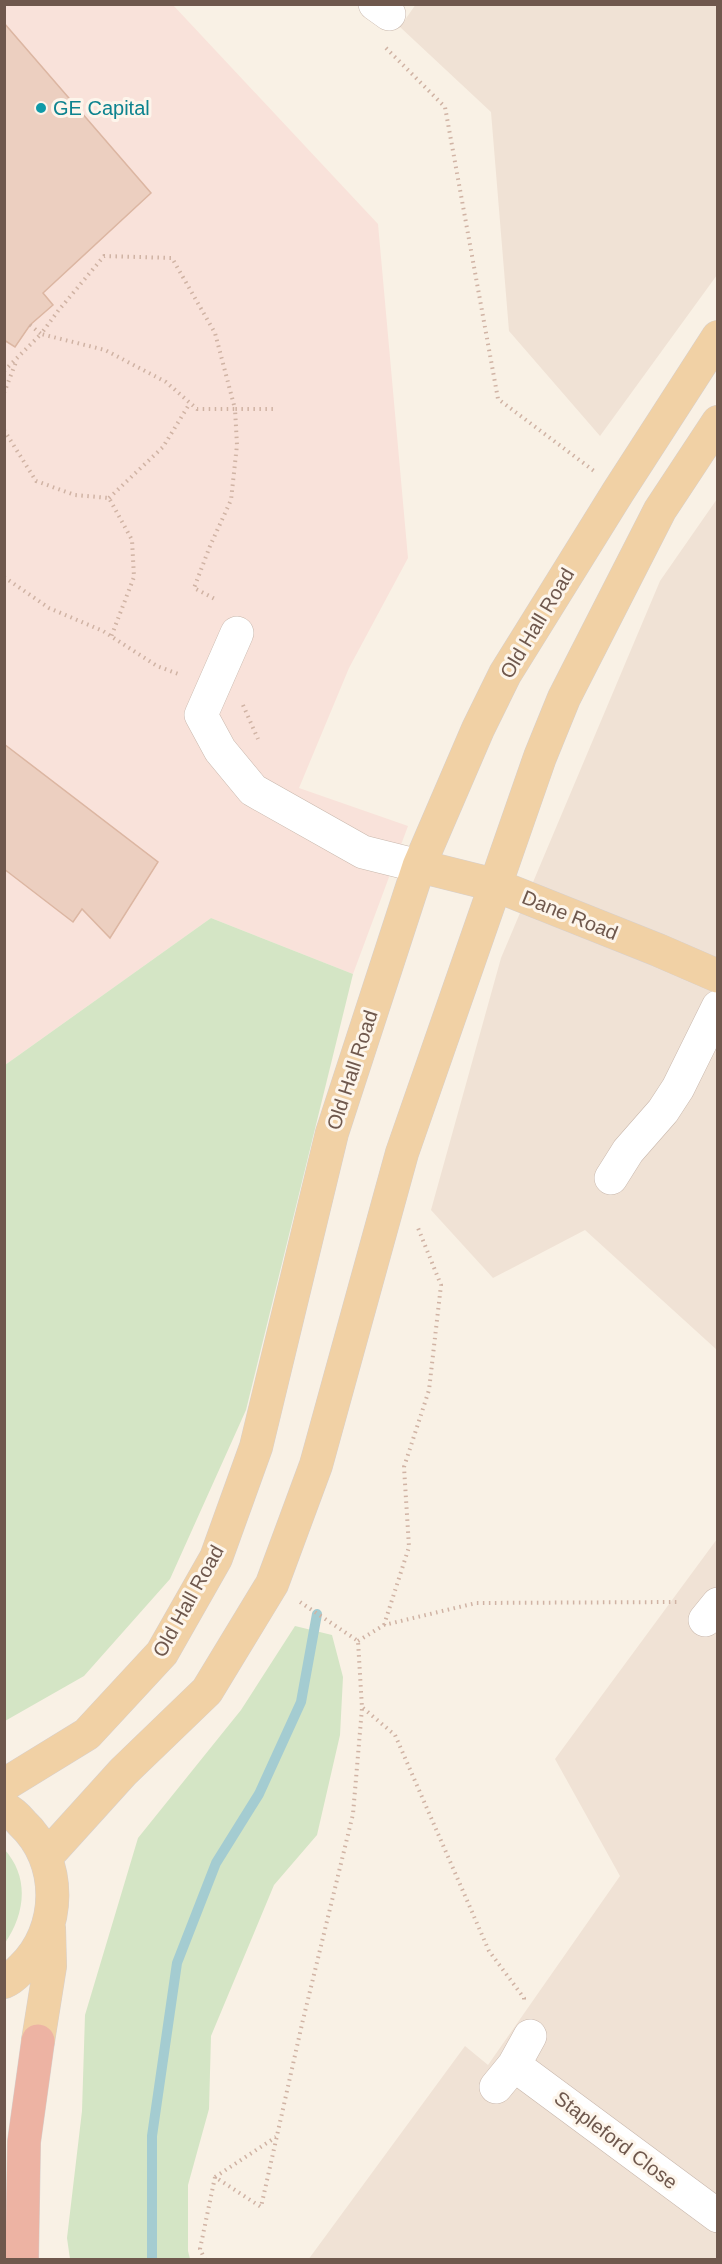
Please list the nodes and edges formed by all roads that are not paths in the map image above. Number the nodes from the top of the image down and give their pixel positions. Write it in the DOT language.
graph roads {
  1 [pos="717,337"];
  2 [pos="717,422"];
  3 [pos="237,633"];
  4 [pos="419,866"];
  5 [pos="495,885"];
  6 [pos="717,976"];
  7 [pos="717,1007"];
  8 [pos="611,1178"];
  9 [pos="4,1785"];
  10 [pos="4,1808"];
  11 [pos="46,1857"];
  12 [pos="49,1926"];
  13 [pos="4,1982"];
  14 [pos="530,2036"];
  15 [pos="38,2041"];
  16 [pos="717,2216"];
  17 [pos="22,2259"];
  1 -- 4 [label="main road, Old Hall Road"];
  2 -- 5 [label="main road"];
  3 -- 4 [label="street"];
  4 -- 5 [label="main road, Dane Road"];
  4 -- 9 [label="main road, Old Hall Road"];
  5 -- 6 [label="main road, Dane Road"];
  5 -- 11 [label="main road"];
  7 -- 8 [label="street"];
  10 -- 11 [label="main road"];
  11 -- 12 [label="main road"];
  12 -- 13 [label="main road"];
  12 -- 15 [label="main road"];
  14 -- 16 [label="street, Stapleford Close"];
  15 -- 17 [label="highway"];
}
